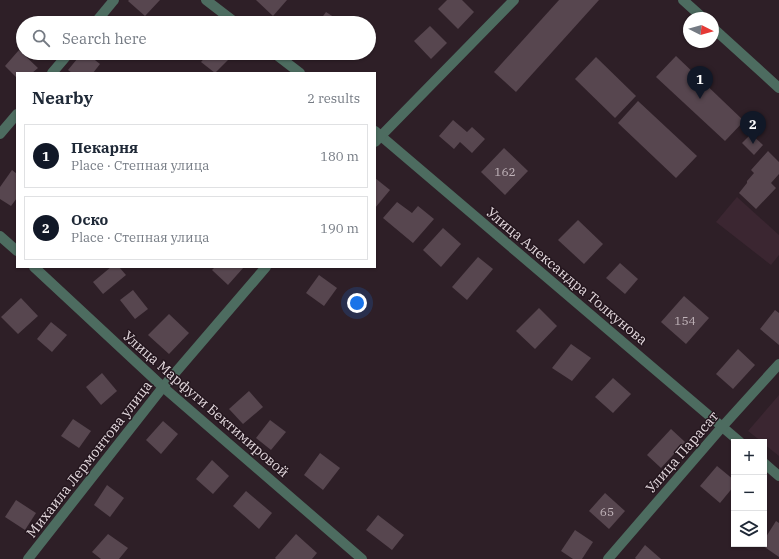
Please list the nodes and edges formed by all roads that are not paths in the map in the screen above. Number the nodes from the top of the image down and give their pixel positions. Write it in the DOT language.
graph roads {
  1 [pos="114,0"];
  2 [pos="206,0"];
  3 [pos="514,0"];
  4 [pos="683,0"];
  5 [pos="696,12"];
  6 [pos="101,16"];
  7 [pos="227,16"];
  8 [pos="719,33"];
  9 [pos="63,60"];
  10 [pos="283,60"];
  11 [pos="53,72"];
  12 [pos="299,72"];
  13 [pos="779,88"];
  14 [pos="16,115"];
  15 [pos="0,134"];
  16 [pos="377,136"];
  17 [pos="0,236"];
  18 [pos="16,250"];
  19 [pos="35,268"];
  20 [pos="265,268"];
  21 [pos="779,364"];
  22 [pos="163,387"];
  23 [pos="722,426"];
  24 [pos="737,439"];
  25 [pos="767,466"];
  26 [pos="779,476"];
  27 [pos="28,559"];
  28 [pos="362,559"];
  29 [pos="608,559"];
  1 -- 6 [label="street"];
  2 -- 7 [label="street"];
  3 -- 16 [label="street"];
  4 -- 5 [label="street"];
  8 -- 13 [label="street"];
  9 -- 11 [label="street"];
  10 -- 12 [label="street"];
  14 -- 15 [label="street"];
  16 -- 23 [label="street, Улица Александра Толкунова"];
  17 -- 18 [label="street"];
  19 -- 22 [label="street, Улица Марфуги Бектимировой"];
  20 -- 22 [label="street, Михаила Лермонтова улица"];
  21 -- 23 [label="street, Улица Парасат"];
  22 -- 27 [label="street, Михаила Лермонтова улица"];
  22 -- 28 [label="street, Улица Марфуги Бектимировой"];
  23 -- 24 [label="street, Улица Александра Толкунова"];
  23 -- 29 [label="street, Улица Парасат"];
  25 -- 26 [label="street"];
}
